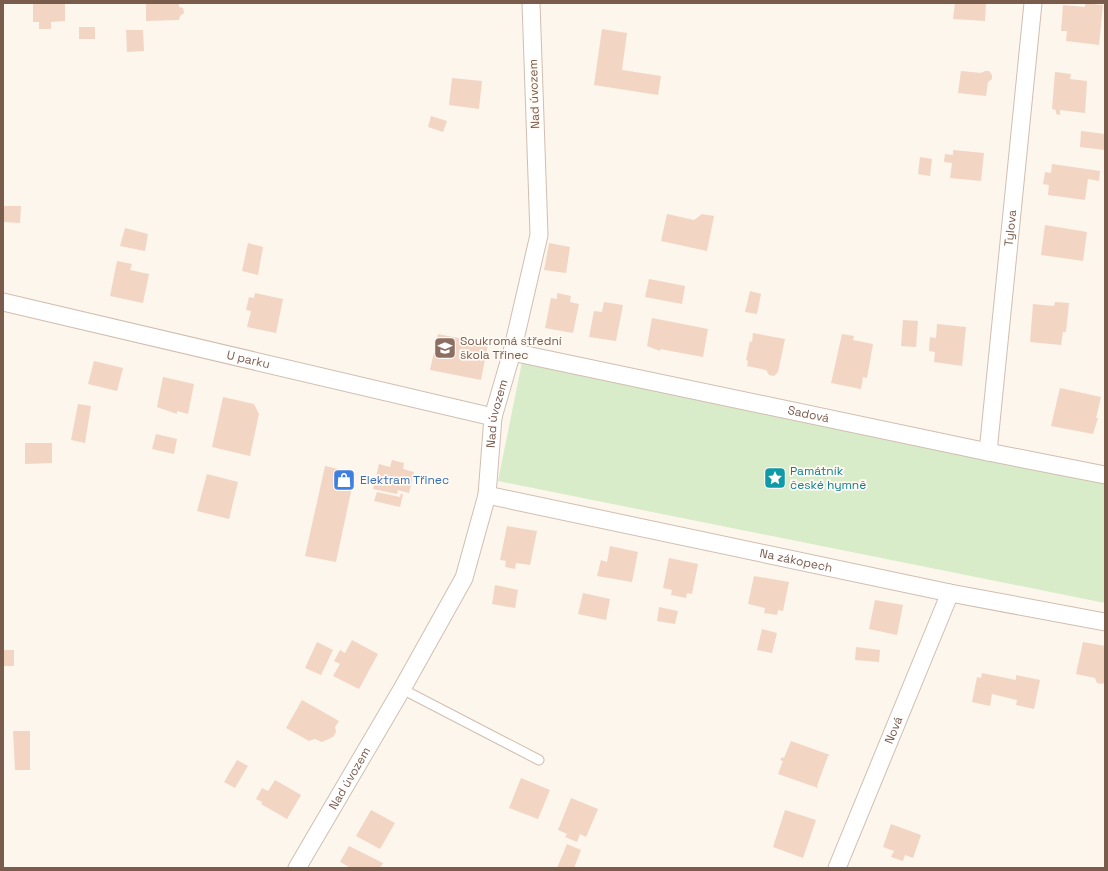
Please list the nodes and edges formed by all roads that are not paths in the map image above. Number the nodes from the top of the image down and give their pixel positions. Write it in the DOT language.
graph roads {
  1 [pos="531,3"];
  2 [pos="1033,3"];
  3 [pos="3,302"];
  4 [pos="512,352"];
  5 [pos="493,417"];
  6 [pos="988,452"];
  7 [pos="1105,475"];
  8 [pos="487,495"];
  9 [pos="950,593"];
  10 [pos="1105,622"];
  11 [pos="402,689"];
  12 [pos="539,760"];
  13 [pos="297,868"];
  14 [pos="837,868"];
  1 -- 4 [label="street, Nad úvozem"];
  2 -- 6 [label="street, Tylova"];
  3 -- 5 [label="street, U parku"];
  4 -- 5 [label="street, Nad úvozem"];
  4 -- 6 [label="street, Sadová"];
  5 -- 8 [label="street, Nad úvozem"];
  6 -- 7 [label="street, Sadová"];
  8 -- 9 [label="street, Na zákopech"];
  8 -- 11 [label="street, Nad úvozem"];
  9 -- 10 [label="street, Na zákopech"];
  9 -- 14 [label="street, Nová"];
  11 -- 12 [label="lane"];
  11 -- 13 [label="street, Nad úvozem"];
}
